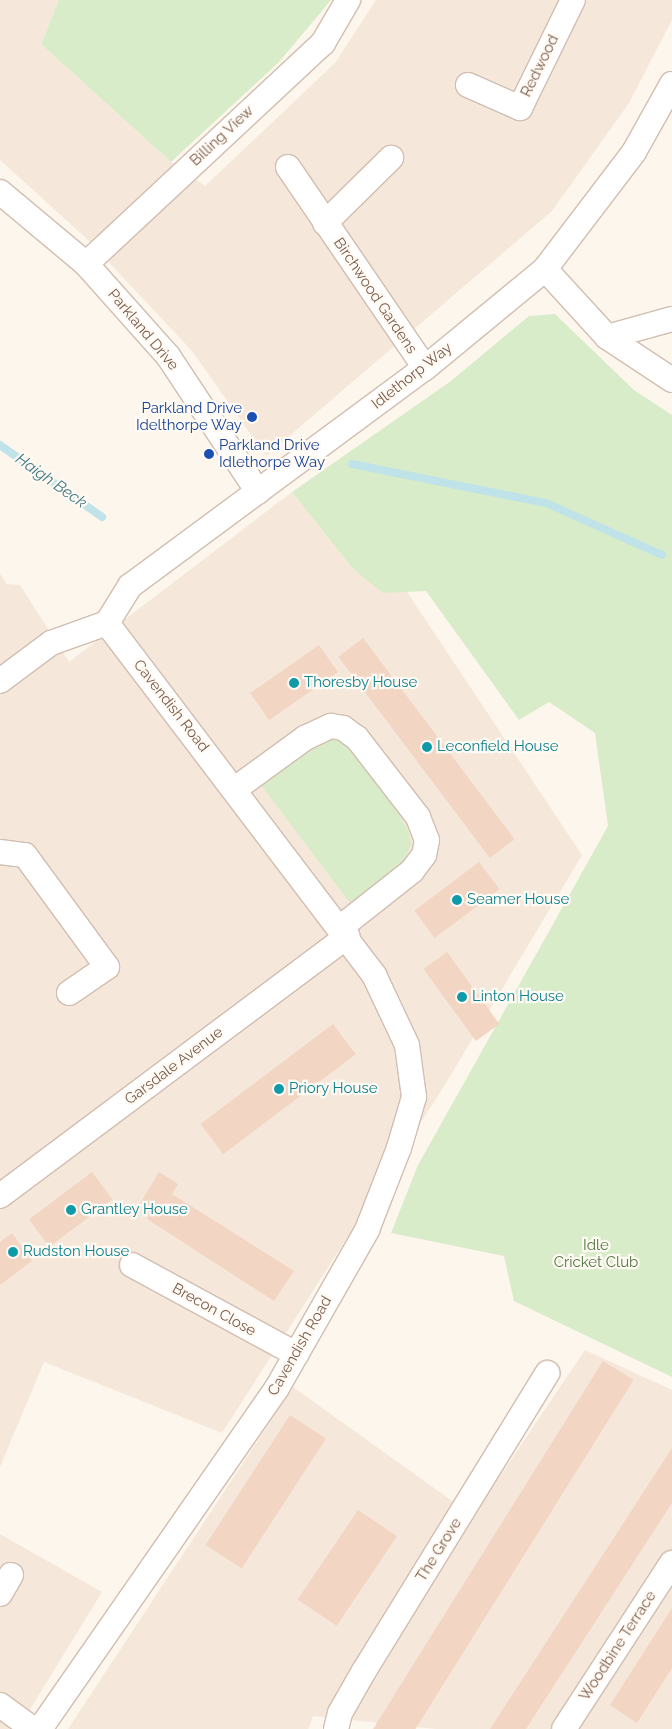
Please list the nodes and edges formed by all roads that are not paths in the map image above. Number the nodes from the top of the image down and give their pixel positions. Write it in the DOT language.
graph roads {
  1 [pos="348,0"];
  2 [pos="573,0"];
  3 [pos="672,84"];
  4 [pos="468,85"];
  5 [pos="391,158"];
  6 [pos="288,167"];
  7 [pos="0,192"];
  8 [pos="326,224"];
  9 [pos="86,264"];
  10 [pos="545,269"];
  11 [pos="672,318"];
  12 [pos="607,337"];
  13 [pos="425,368"];
  14 [pos="672,380"];
  15 [pos="258,492"];
  16 [pos="107,623"];
  17 [pos="0,681"];
  18 [pos="235,789"];
  19 [pos="0,852"];
  20 [pos="344,932"];
  21 [pos="70,993"];
  22 [pos="0,1196"];
  23 [pos="132,1265"];
  24 [pos="296,1354"];
  25 [pos="547,1373"];
  26 [pos="672,1563"];
  27 [pos="0,1706"];
  28 [pos="33,1729"];
  29 [pos="40,1729"];
  30 [pos="336,1729"];
  31 [pos="564,1729"];
  1 -- 9 [label="street, Billing View"];
  2 -- 4 [label="street, Redwood"];
  3 -- 10 [label="street, Idlethorp Way"];
  5 -- 8 [label="street, Birchwood Gardens"];
  6 -- 8 [label="street, Birchwood Gardens"];
  7 -- 9 [label="street, Parkland Drive"];
  8 -- 13 [label="street, Birchwood Gardens"];
  9 -- 15 [label="street, Parkland Drive"];
  10 -- 12 [label="street"];
  10 -- 13 [label="street, Idlethorp Way"];
  11 -- 12 [label="street"];
  12 -- 14 [label="street"];
  13 -- 15 [label="street, Idlethorp Way"];
  15 -- 16 [label="street, Idlethorp Way"];
  16 -- 17 [label="street"];
  16 -- 18 [label="street, Cavendish Road"];
  18 -- 20 [label="street, Cavendish Road"];
  18 -- 20 [label="street"];
  19 -- 21 [label="street"];
  20 -- 22 [label="street, Garsdale Avenue"];
  20 -- 24 [label="street, Cavendish Road"];
  23 -- 24 [label="street, Brecon Close"];
  24 -- 29 [label="street, Cavendish Road"];
  25 -- 30 [label="street, The Grove"];
  26 -- 31 [label="street, Woodbine Terrace"];
  27 -- 28 [label="street"];
}
